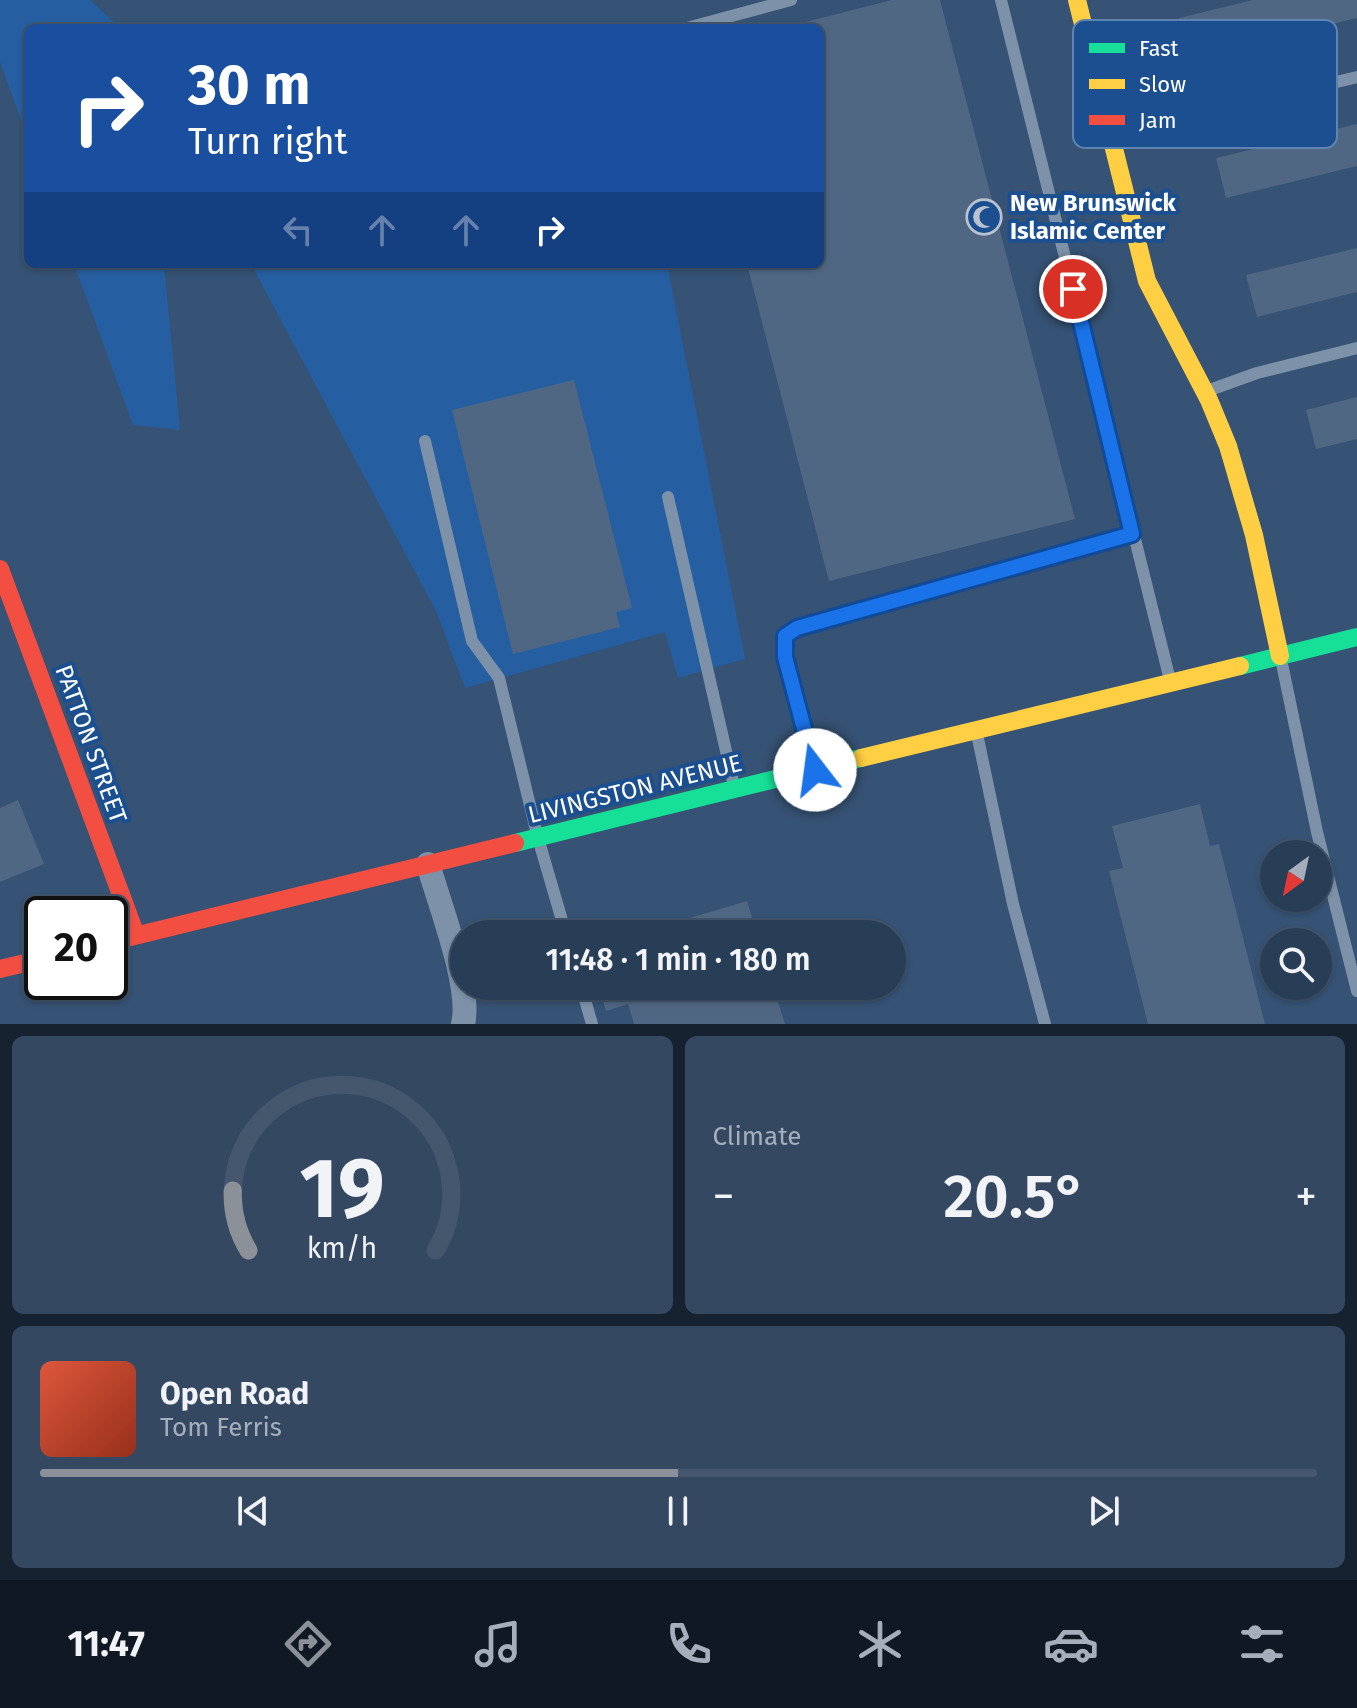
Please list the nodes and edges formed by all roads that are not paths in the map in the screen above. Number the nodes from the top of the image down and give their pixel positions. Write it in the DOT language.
graph roads {
  1 [pos="791,0"];
  2 [pos="1001,0"];
  3 [pos="1077,0"];
  4 [pos="1082,20"];
  5 [pos="702,24"];
  6 [pos="1357,77"];
  7 [pos="1337,82"];
  8 [pos="1113,148"];
  9 [pos="1357,348"];
  10 [pos="1204,392"];
  11 [pos="425,441"];
  12 [pos="668,497"];
  13 [pos="1132,534"];
  14 [pos="0,569"];
  15 [pos="1357,637"];
  16 [pos="1280,656"];
  17 [pos="1171,683"];
  18 [pos="976,731"];
  19 [pos="815,770"];
  20 [pos="735,790"];
  21 [pos="538,838"];
  22 [pos="428,864"];
  23 [pos="562,920"];
  24 [pos="136,935"];
  25 [pos="128,937"];
  26 [pos="24,963"];
  27 [pos="0,969"];
  28 [pos="1357,991"];
  29 [pos="585,1000"];
  30 [pos="463,1024"];
  31 [pos="592,1024"];
  32 [pos="1045,1024"];
  1 -- 5 [label="lane"];
  2 -- 13 [label="lane"];
  3 -- 4 [label="main road"];
  6 -- 7 [label="lane"];
  8 -- 10 [label="main road"];
  9 -- 10 [label="lane"];
  10 -- 16 [label="main road"];
  11 -- 21 [label="lane"];
  12 -- 20 [label="lane"];
  13 -- 17 [label="lane"];
  13 -- 19 [label="lane"];
  14 -- 24 [label="main road, PATTON STREET"];
  15 -- 16 [label="main road, LIVINGSTON AVENUE"];
  16 -- 17 [label="main road, LIVINGSTON AVENUE"];
  16 -- 28 [label="lane"];
  17 -- 18 [label="main road, LIVINGSTON AVENUE"];
  18 -- 19 [label="main road, LIVINGSTON AVENUE"];
  18 -- 32 [label="lane"];
  19 -- 20 [label="main road, LIVINGSTON AVENUE"];
  20 -- 21 [label="main road, LIVINGSTON AVENUE"];
  21 -- 22 [label="main road, LIVINGSTON AVENUE"];
  21 -- 23 [label="lane"];
  22 -- 24 [label="main road, LIVINGSTON AVENUE"];
  22 -- 30 [label="street"];
  24 -- 25 [label="main road, LIVINGSTON AVENUE"];
  26 -- 27 [label="main road"];
  29 -- 31 [label="lane"];
}
